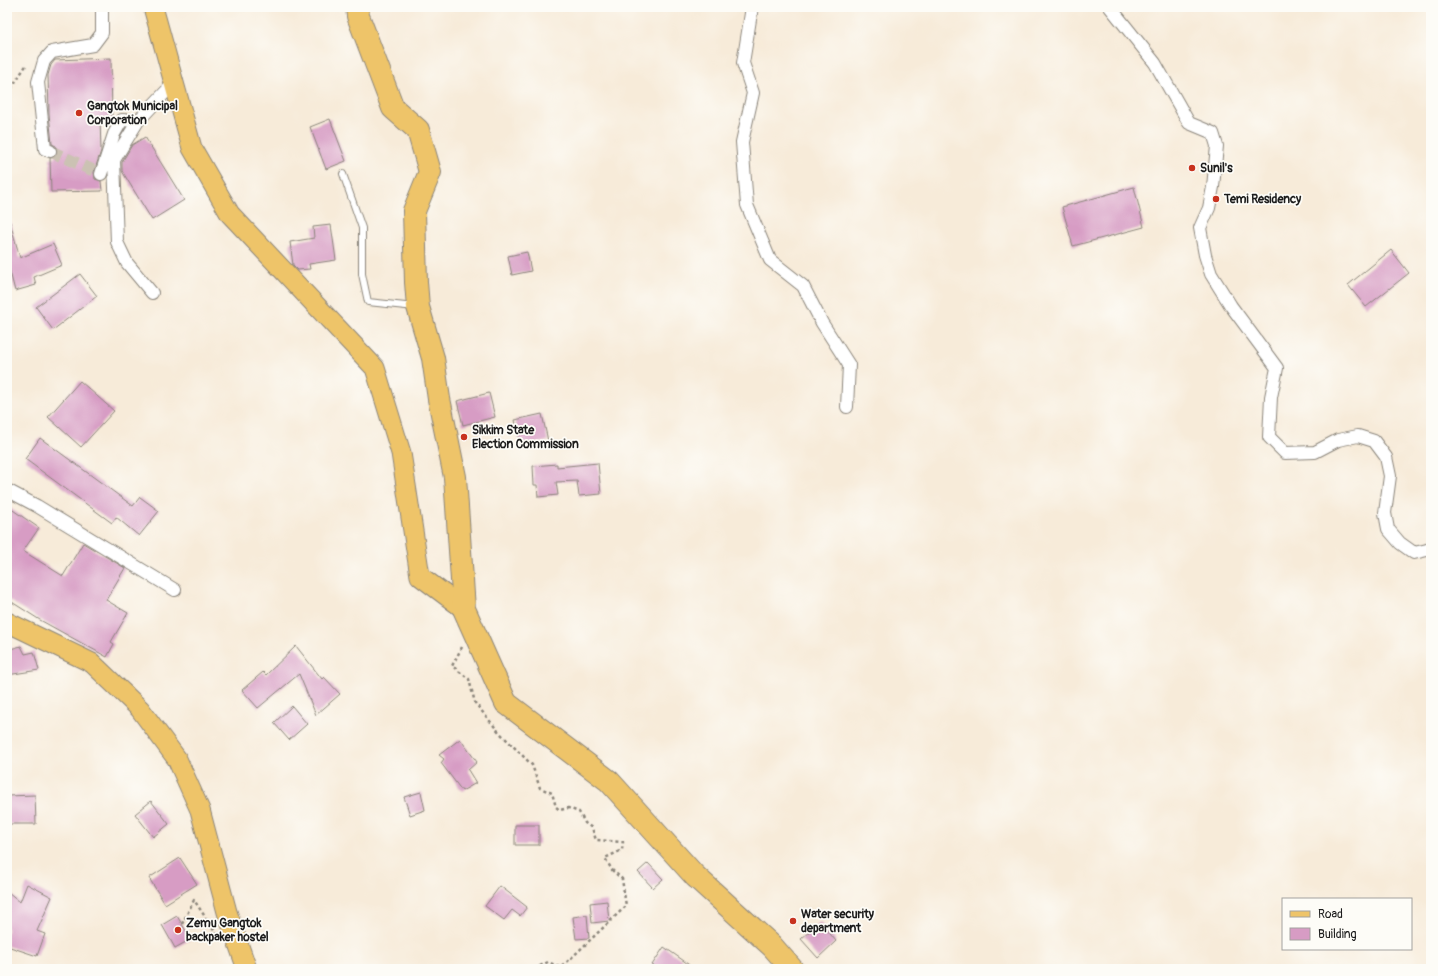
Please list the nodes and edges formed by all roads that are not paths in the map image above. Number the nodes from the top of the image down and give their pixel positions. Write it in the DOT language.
graph roads {
  1 [pos="102,7"];
  2 [pos="153,7"];
  3 [pos="357,7"];
  4 [pos="752,7"];
  5 [pos="1110,7"];
  6 [pos="174,83"];
  7 [pos="138,121"];
  8 [pos="50,151"];
  9 [pos="101,174"];
  10 [pos="343,174"];
  11 [pos="152,293"];
  12 [pos="418,307"];
  13 [pos="847,406"];
  14 [pos="7,490"];
  15 [pos="1431,548"];
  16 [pos="175,590"];
  17 [pos="464,609"];
  18 [pos="7,622"];
  19 [pos="247,969"];
  20 [pos="792,969"];
  1 -- 8 [label="street"];
  2 -- 6 [label="main road"];
  3 -- 12 [label="highway"];
  4 -- 13 [label="street"];
  5 -- 15 [label="street"];
  6 -- 7 [label="street"];
  6 -- 17 [label="main road"];
  7 -- 9 [label="street"];
  7 -- 11 [label="street"];
  10 -- 12 [label="lane"];
  12 -- 17 [label="highway"];
  14 -- 16 [label="street"];
  17 -- 20 [label="highway"];
  18 -- 19 [label="main road"];
}
